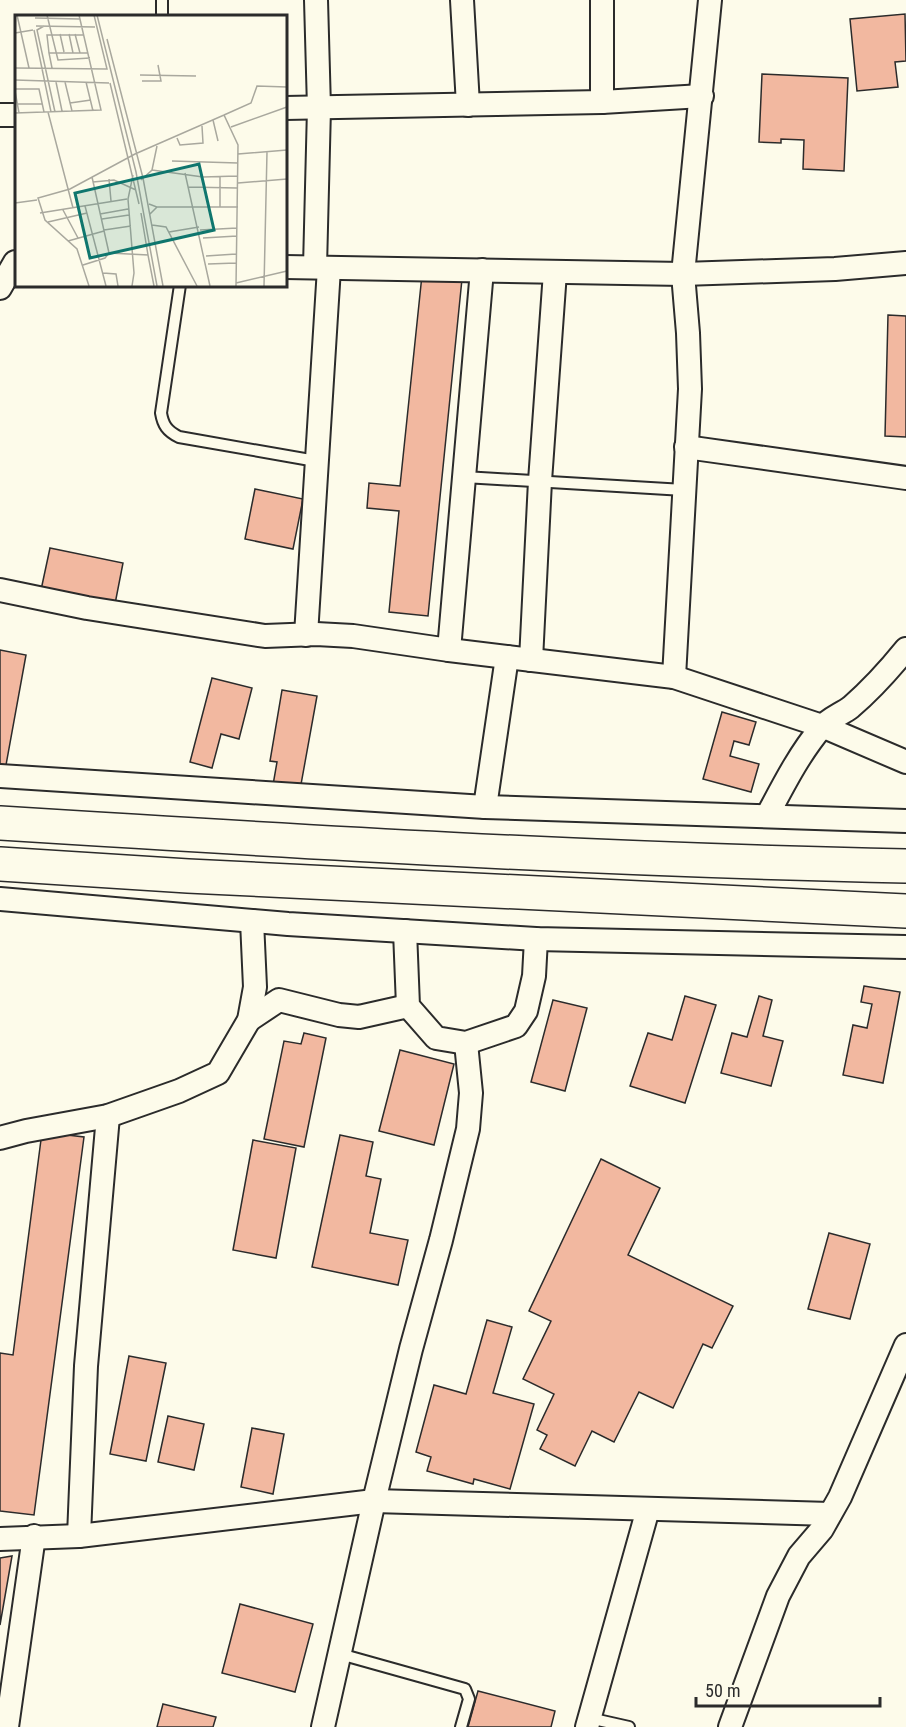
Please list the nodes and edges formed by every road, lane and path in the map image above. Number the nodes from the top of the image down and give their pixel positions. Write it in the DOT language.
graph roads {
  1 [pos="316,0"];
  2 [pos="462,0"];
  3 [pos="602,0"];
  4 [pos="710,0"];
  5 [pos="702,96"];
  6 [pos="602,102"];
  7 [pos="468,105"];
  8 [pos="286,108"];
  9 [pos="319,108"];
  10 [pos="11,261"];
  11 [pos="906,264"];
  12 [pos="286,267"];
  13 [pos="322,267"];
  14 [pos="482,270"];
  15 [pos="555,272"];
  16 [pos="683,274"];
  17 [pos="180,286"];
  18 [pos="0,288"];
  19 [pos="686,447"];
  20 [pos="316,461"];
  21 [pos="464,477"];
  22 [pos="906,478"];
  23 [pos="540,482"];
  24 [pos="684,490"];
  25 [pos="0,590"];
  26 [pos="306,635"];
  27 [pos="906,649"];
  28 [pos="449,650"];
  29 [pos="507,657"];
  30 [pos="531,660"];
  31 [pos="674,677"];
  32 [pos="822,726"];
  33 [pos="906,762"];
  34 [pos="0,776"];
  35 [pos="485,807"];
  36 [pos="767,816"];
  37 [pos="906,821"];
  38 [pos="0,823"];
  39 [pos="0,864"];
  40 [pos="906,866"];
  41 [pos="0,899"];
  42 [pos="895,911"];
  43 [pos="252,921"];
  44 [pos="405,931"];
  45 [pos="536,939"];
  46 [pos="905,949"];
  47 [pos="408,1006"];
  48 [pos="249,1020"];
  49 [pos="466,1043"];
  50 [pos="108,1116"];
  51 [pos="0,1138"];
  52 [pos="906,1345"];
  53 [pos="374,1501"];
  54 [pos="648,1509"];
  55 [pos="831,1514"];
  56 [pos="34,1536"];
  57 [pos="79,1536"];
  58 [pos="0,1539"];
  59 [pos="340,1654"];
  60 [pos="588,1723"];
  61 [pos="6,1727"];
  62 [pos="323,1727"];
  63 [pos="461,1727"];
  64 [pos="628,1727"];
  65 [pos="730,1727"];
  1 -- 9 [label="street"];
  2 -- 7 [label="street"];
  3 -- 6 [label="street"];
  4 -- 5 [label="street"];
  5 -- 6 [label="street"];
  5 -- 16 [label="street"];
  6 -- 7 [label="street"];
  7 -- 9 [label="street"];
  8 -- 9 [label="street"];
  9 -- 13 [label="street"];
  10 -- 18 [label="street"];
  11 -- 16 [label="street"];
  12 -- 13 [label="street"];
  13 -- 14 [label="street"];
  13 -- 20 [label="street"];
  14 -- 15 [label="street"];
  14 -- 21 [label="street"];
  15 -- 16 [label="street"];
  15 -- 23 [label="street"];
  16 -- 19 [label="street"];
  17 -- 20 [label="lane"];
  19 -- 22 [label="street"];
  19 -- 24 [label="street"];
  20 -- 26 [label="street"];
  21 -- 23 [label="lane"];
  21 -- 28 [label="street"];
  23 -- 24 [label="lane"];
  23 -- 30 [label="street"];
  24 -- 31 [label="street"];
  25 -- 26 [label="street"];
  26 -- 28 [label="street"];
  27 -- 32 [label="street"];
  28 -- 29 [label="street"];
  29 -- 30 [label="street"];
  29 -- 35 [label="street"];
  30 -- 31 [label="street"];
  31 -- 32 [label="street"];
  32 -- 33 [label="street"];
  32 -- 36 [label="street"];
  34 -- 35 [label="street"];
  35 -- 36 [label="street"];
  36 -- 37 [label="street"];
  38 -- 40 [label="highway"];
  39 -- 42 [label="highway"];
  41 -- 43 [label="street"];
  42 -- 46 [label="street"];
  43 -- 44 [label="street"];
  43 -- 48 [label="street"];
  44 -- 45 [label="street"];
  44 -- 47 [label="street"];
  45 -- 46 [label="street"];
  45 -- 49 [label="street"];
  47 -- 48 [label="street"];
  47 -- 49 [label="street"];
  48 -- 50 [label="street"];
  49 -- 53 [label="street"];
  50 -- 51 [label="street"];
  50 -- 57 [label="street"];
  52 -- 55 [label="street"];
  53 -- 54 [label="street"];
  53 -- 57 [label="street"];
  53 -- 59 [label="street"];
  54 -- 55 [label="street"];
  54 -- 60 [label="street"];
  55 -- 65 [label="street"];
  56 -- 57 [label="street"];
  56 -- 58 [label="street"];
  56 -- 61 [label="street"];
  59 -- 62 [label="street"];
  59 -- 63 [label="lane"];
  60 -- 64 [label="lane"];
}
